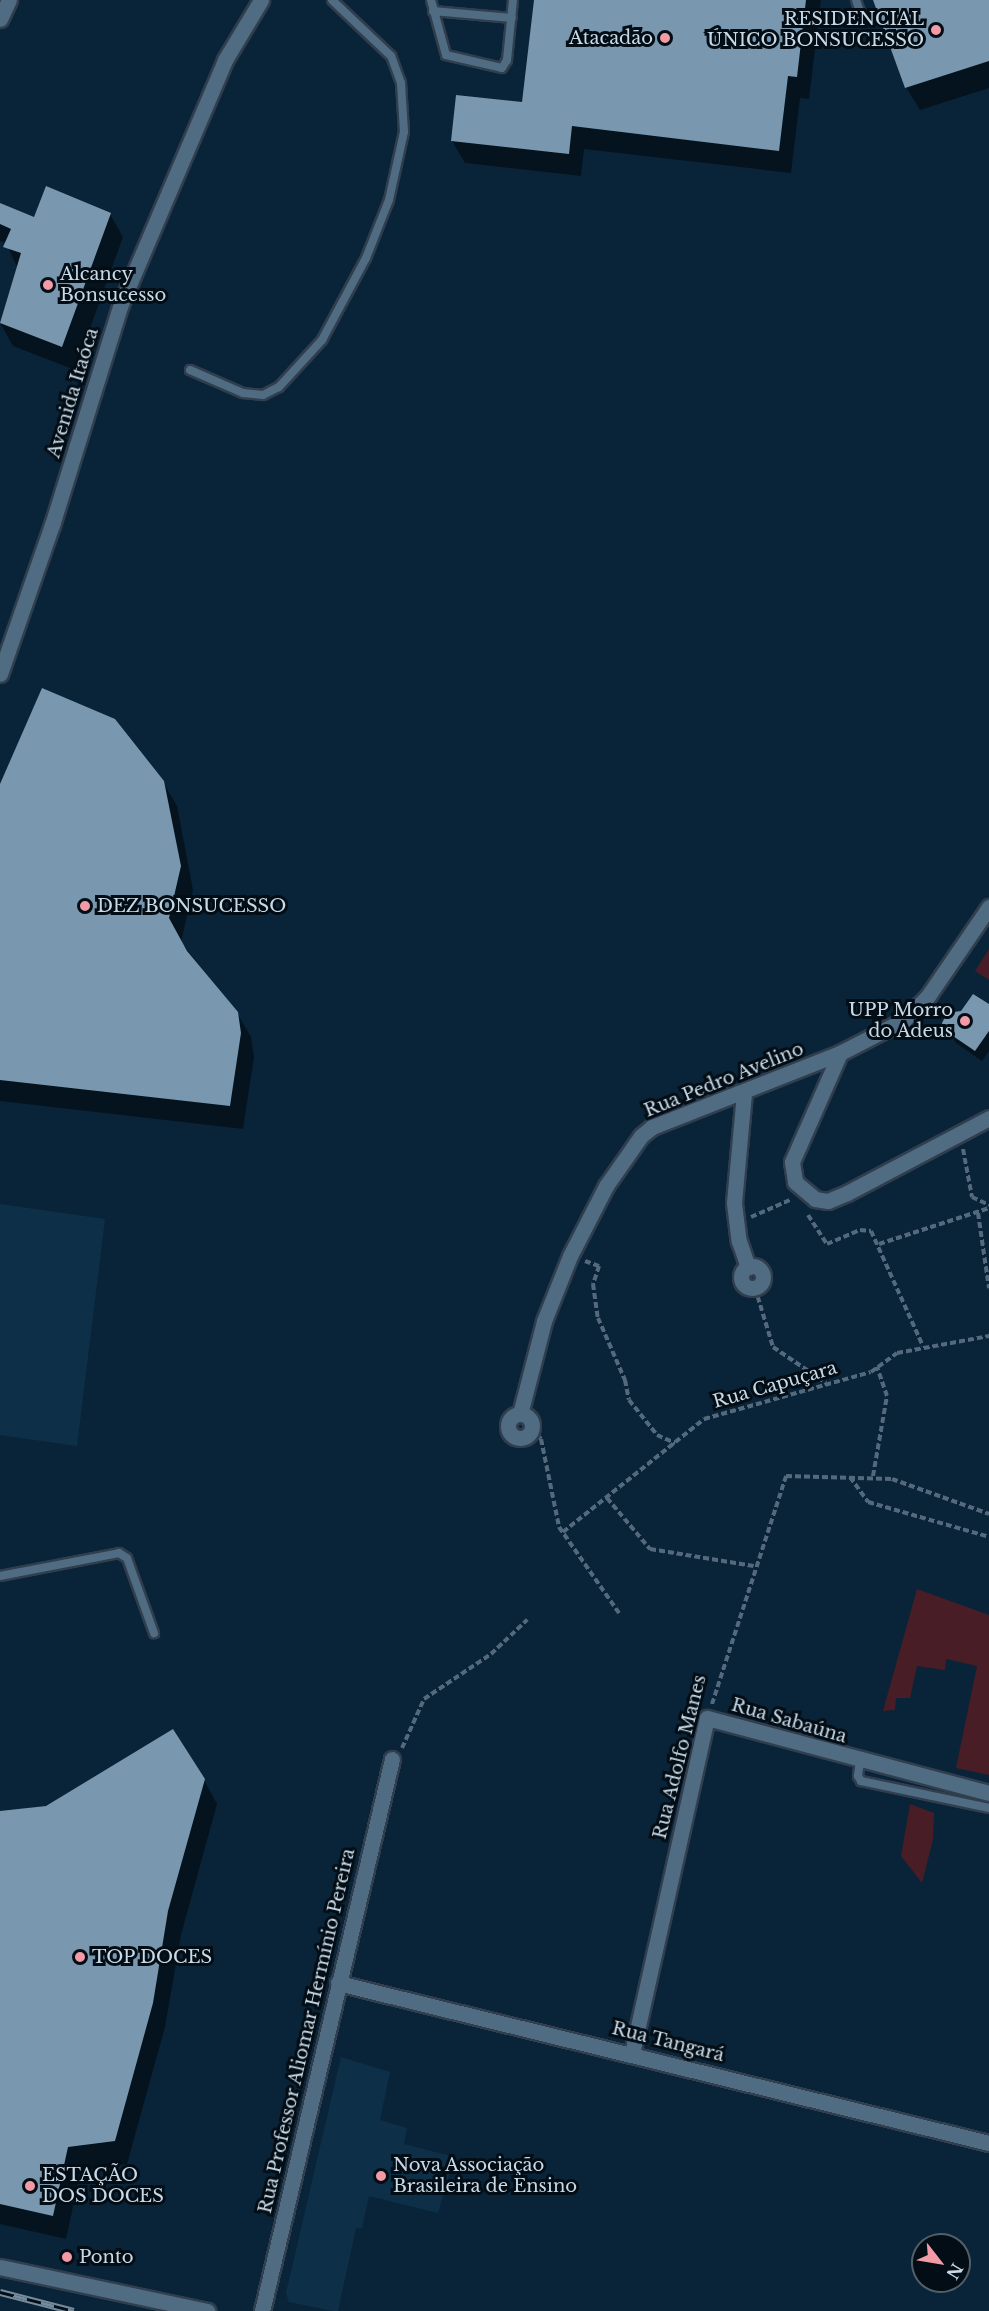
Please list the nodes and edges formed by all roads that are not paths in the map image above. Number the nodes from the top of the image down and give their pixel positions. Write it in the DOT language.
graph roads {
  1 [pos="9,0"];
  2 [pos="261,0"];
  3 [pos="332,0"];
  4 [pos="431,0"];
  5 [pos="439,0"];
  6 [pos="513,0"];
  7 [pos="856,0"];
  8 [pos="437,11"];
  9 [pos="512,18"];
  10 [pos="0,19"];
  11 [pos="863,20"];
  12 [pos="190,370"];
  13 [pos="0,674"];
  14 [pos="989,907"];
  15 [pos="840,1053"];
  16 [pos="744,1093"];
  17 [pos="989,1118"];
  18 [pos="755,1288"];
  19 [pos="532,1428"];
  20 [pos="0,1576"];
  21 [pos="154,1633"];
  22 [pos="707,1718"];
  23 [pos="392,1760"];
  24 [pos="860,1761"];
  25 [pos="989,1793"];
  26 [pos="989,1808"];
  27 [pos="338,1983"];
  28 [pos="632,2053"];
  29 [pos="989,2143"];
  30 [pos="0,2267"];
  31 [pos="207,2311"];
  32 [pos="262,2311"];
  1 -- 10 [label="street"];
  2 -- 13 [label="street, Avenida Itaóca"];
  3 -- 12 [label="lane"];
  4 -- 8 [label="lane"];
  5 -- 8 [label="lane"];
  6 -- 9 [label="lane"];
  7 -- 11 [label="lane"];
  8 -- 9 [label="lane"];
  8 -- 9 [label="lane"];
  14 -- 15 [label="street, Rua Pedro Avelino"];
  15 -- 16 [label="street, Rua Pedro Avelino"];
  15 -- 17 [label="street"];
  16 -- 18 [label="street"];
  16 -- 19 [label="street, Rua Pedro Avelino"];
  20 -- 21 [label="lane"];
  22 -- 24 [label="street, Rua Sabaúna"];
  22 -- 28 [label="street, Rua Adolfo Manes"];
  23 -- 27 [label="street, Rua Professor Aliomar Hermínio Pereira"];
  24 -- 25 [label="street, Rua Sabaúna"];
  24 -- 26 [label="lane, Rua Sabaúna"];
  27 -- 28 [label="street, Rua Tangará"];
  27 -- 32 [label="street, Rua Professor Aliomar Hermínio Pereira"];
  28 -- 29 [label="street, Rua Tangará"];
  30 -- 31 [label="street"];
}
